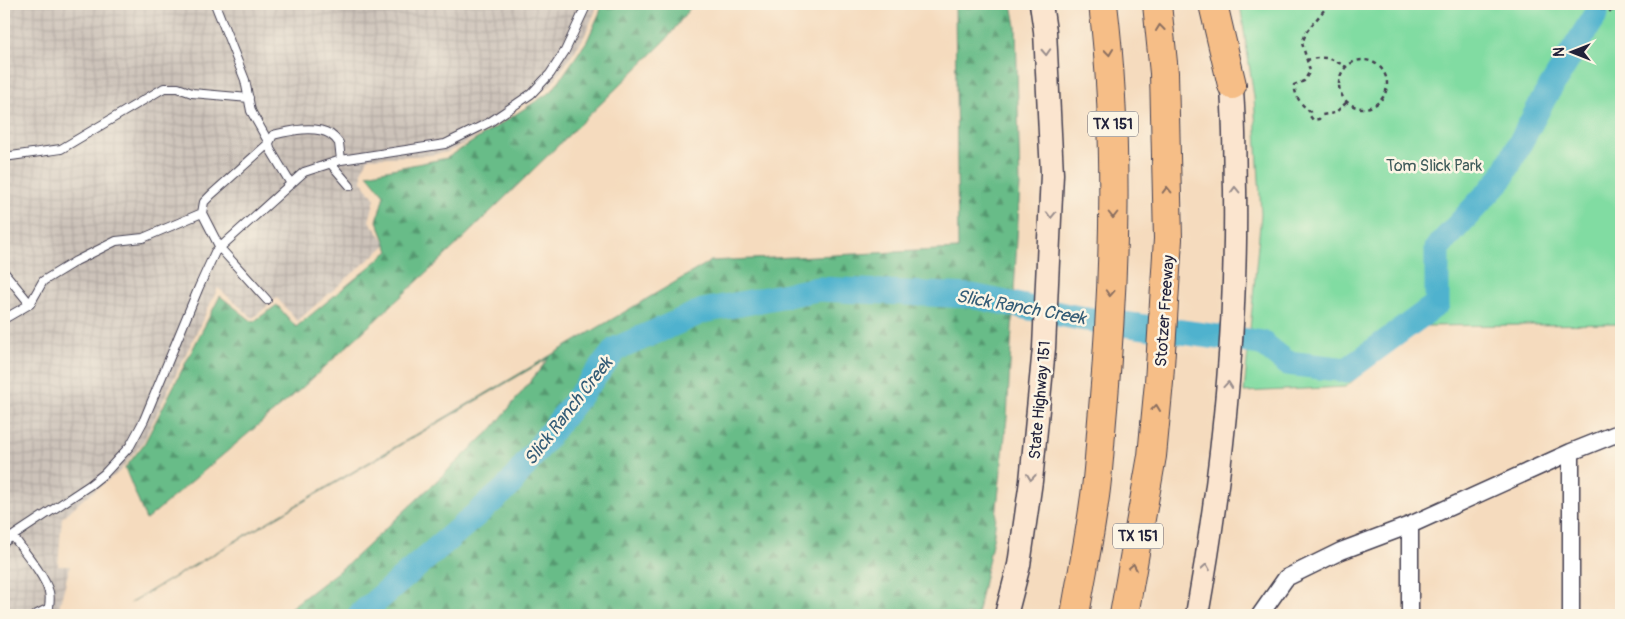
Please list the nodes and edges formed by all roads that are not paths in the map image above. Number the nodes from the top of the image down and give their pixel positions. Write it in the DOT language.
graph roads {
  1 [pos="215,4"];
  2 [pos="587,4"];
  3 [pos="1041,4"];
  4 [pos="1104,4"];
  5 [pos="1157,4"];
  6 [pos="1213,4"];
  7 [pos="1223,4"];
  8 [pos="1232,85"];
  9 [pos="249,98"];
  10 [pos="269,143"];
  11 [pos="4,157"];
  12 [pos="341,160"];
  13 [pos="331,164"];
  14 [pos="292,184"];
  15 [pos="350,186"];
  16 [pos="202,213"];
  17 [pos="220,248"];
  18 [pos="4,272"];
  19 [pos="267,300"];
  20 [pos="30,304"];
  21 [pos="4,319"];
  22 [pos="1621,432"];
  23 [pos="1570,452"];
  24 [pos="1095,501"];
  25 [pos="1410,525"];
  26 [pos="13,536"];
  27 [pos="4,542"];
  28 [pos="48,611"];
  29 [pos="35,615"];
  30 [pos="1006,615"];
  31 [pos="1060,615"];
  32 [pos="1075,615"];
  33 [pos="1124,615"];
  34 [pos="1197,615"];
  35 [pos="1260,615"];
  36 [pos="1410,615"];
  37 [pos="1571,615"];
  1 -- 9 [label="lane"];
  2 -- 12 [label="lane"];
  3 -- 30 [label="main road, State Highway 151, one-way"];
  4 -- 24 [label="highway, TX 151, one-way"];
  33 -- 5 [label="highway, Stotzer Freeway / TX 151, one-way"];
  6 -- 8 [label="highway"];
  7 -- 8 [label="main road"];
  34 -- 8 [label="main road, one-way"];
  9 -- 10 [label="lane"];
  9 -- 11 [label="lane"];
  10 -- 12 [label="lane"];
  10 -- 14 [label="lane"];
  10 -- 16 [label="lane"];
  12 -- 13 [label="lane"];
  13 -- 14 [label="lane"];
  13 -- 15 [label="lane"];
  14 -- 17 [label="lane"];
  16 -- 17 [label="lane"];
  16 -- 20 [label="lane"];
  17 -- 19 [label="lane"];
  17 -- 26 [label="lane"];
  18 -- 20 [label="lane"];
  20 -- 21 [label="lane"];
  22 -- 23 [label="street"];
  23 -- 25 [label="street"];
  23 -- 37 [label="street"];
  24 -- 31 [label="highway"];
  24 -- 32 [label="highway, TX 151"];
  25 -- 35 [label="street"];
  25 -- 36 [label="street"];
  26 -- 27 [label="lane"];
  26 -- 28 [label="lane"];
  28 -- 29 [label="lane"];
}
